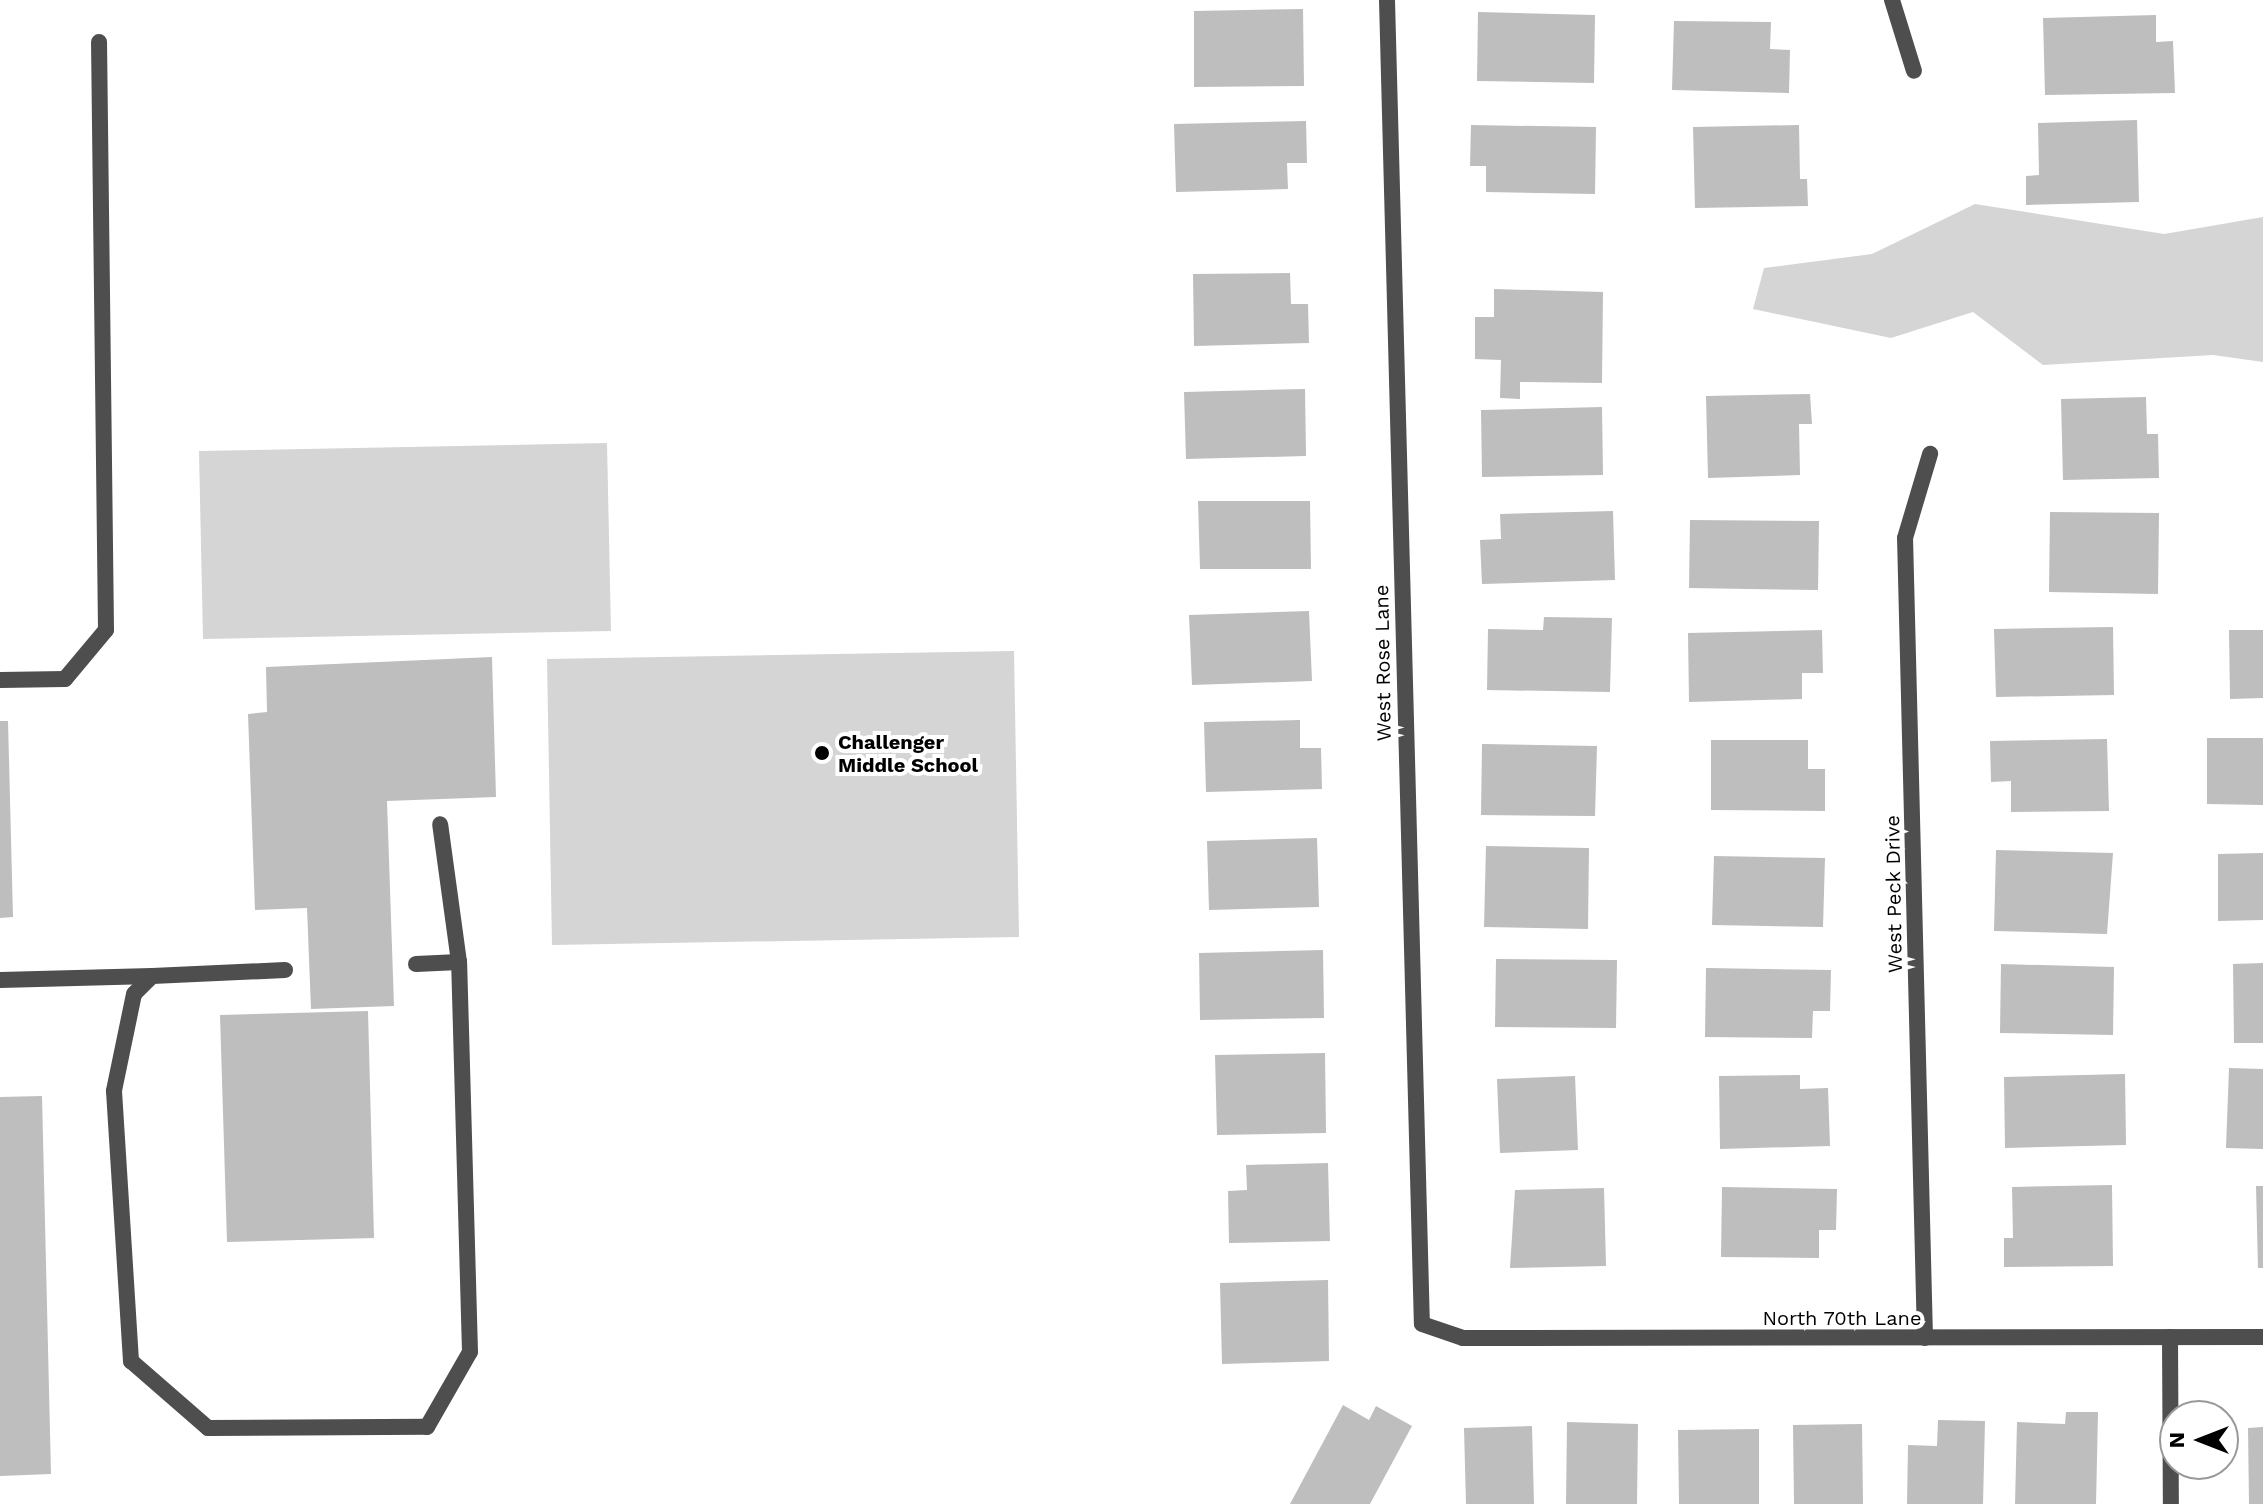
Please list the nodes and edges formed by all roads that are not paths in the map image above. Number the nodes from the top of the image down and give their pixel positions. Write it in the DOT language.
graph roads {
  1 [pos="1387,0"];
  2 [pos="1892,0"];
  3 [pos="99,42"];
  4 [pos="1914,71"];
  5 [pos="1930,454"];
  6 [pos="0,680"];
  7 [pos="440,824"];
  8 [pos="459,962"];
  9 [pos="416,964"];
  10 [pos="285,970"];
  11 [pos="152,976"];
  12 [pos="0,980"];
  13 [pos="1422,1324"];
  14 [pos="2170,1337"];
  15 [pos="2263,1337"];
  16 [pos="1925,1338"];
  17 [pos="2171,1504"];
  1 -- 13 [label="street, West Rose Lane"];
  2 -- 4 [label="street"];
  3 -- 6 [label="street"];
  5 -- 16 [label="street, West Peck Drive"];
  7 -- 8 [label="street"];
  8 -- 9 [label="street"];
  8 -- 11 [label="street"];
  10 -- 11 [label="street"];
  11 -- 12 [label="street"];
  13 -- 16 [label="street, North 70th Lane"];
  14 -- 15 [label="street, North 70th Lane"];
  14 -- 16 [label="street, North 70th Lane"];
  14 -- 17 [label="street"];
}
